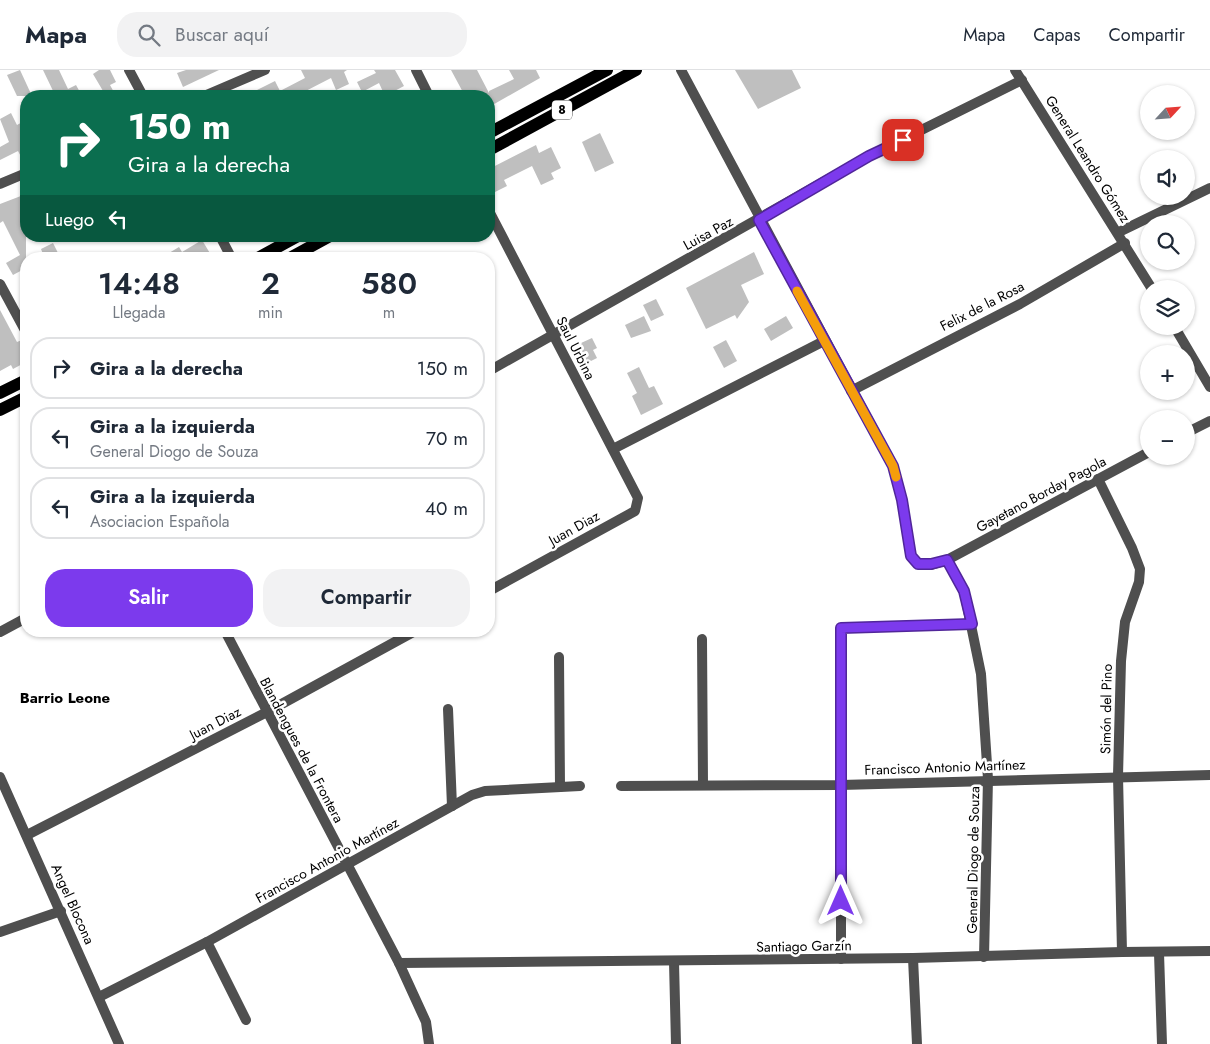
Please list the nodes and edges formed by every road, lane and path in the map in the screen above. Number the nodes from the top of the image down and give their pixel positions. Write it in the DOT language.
graph roads {
  1 [pos="129,70"];
  2 [pos="264,70"];
  3 [pos="416,70"];
  4 [pos="607,70"];
  5 [pos="636,70"];
  6 [pos="681,70"];
  7 [pos="1015,70"];
  8 [pos="1022,80"];
  9 [pos="140,90"];
  10 [pos="218,90"];
  11 [pos="426,90"];
  12 [pos="571,90"];
  13 [pos="577,102"];
  14 [pos="517,118"];
  15 [pos="495,130"];
  16 [pos="524,130"];
  17 [pos="495,147"];
  18 [pos="20,176"];
  19 [pos="0,184"];
  20 [pos="1210,188"];
  21 [pos="759,220"];
  22 [pos="495,222"];
  23 [pos="1118,232"];
  24 [pos="290,242"];
  25 [pos="319,242"];
  26 [pos="1125,244"];
  27 [pos="277,252"];
  28 [pos="301,252"];
  29 [pos="1147,280"];
  30 [pos="0,284"];
  31 [pos="20,321"];
  32 [pos="554,335"];
  33 [pos="1179,335"];
  34 [pos="824,341"];
  35 [pos="495,368"];
  36 [pos="20,383"];
  37 [pos="1210,387"];
  38 [pos="851,391"];
  39 [pos="0,393"];
  40 [pos="20,399"];
  41 [pos="0,410"];
  42 [pos="1210,421"];
  43 [pos="1195,428"];
  44 [pos="613,449"];
  45 [pos="1140,457"];
  46 [pos="1098,479"];
  47 [pos="638,498"];
  48 [pos="947,560"];
  49 [pos="495,588"];
  50 [pos="20,621"];
  51 [pos="972,624"];
  52 [pos="0,632"];
  53 [pos="228,637"];
  54 [pos="403,637"];
  55 [pos="702,639"];
  56 [pos="559,657"];
  57 [pos="448,709"];
  58 [pos="267,712"];
  59 [pos="1210,775"];
  60 [pos="1118,776"];
  61 [pos="0,777"];
  62 [pos="988,779"];
  63 [pos="702,784"];
  64 [pos="841,784"];
  65 [pos="580,786"];
  66 [pos="622,786"];
  67 [pos="560,787"];
  68 [pos="452,806"];
  69 [pos="27,835"];
  70 [pos="347,865"];
  71 [pos="61,911"];
  72 [pos="0,932"];
  73 [pos="206,942"];
  74 [pos="1122,952"];
  75 [pos="1210,952"];
  76 [pos="1160,953"];
  77 [pos="984,957"];
  78 [pos="912,958"];
  79 [pos="841,959"];
  80 [pos="674,962"];
  81 [pos="399,963"];
  82 [pos="98,997"];
  83 [pos="246,1020"];
  84 [pos="119,1044"];
  85 [pos="429,1044"];
  86 [pos="676,1044"];
  87 [pos="917,1044"];
  88 [pos="1162,1044"];
  1 -- 9 [label="street"];
  2 -- 10 [label="street"];
  3 -- 11 [label="street"];
  4 -- 12 [label="main road, 8"];
  5 -- 13 [label="main road, 8"];
  6 -- 21 [label="street"];
  7 -- 8 [label="street, General Leandro Gómez"];
  8 -- 21 [label="street, Luisa Paz"];
  8 -- 23 [label="street, General Leandro Gómez"];
  12 -- 13 [label="main road"];
  12 -- 14 [label="main road, 8"];
  13 -- 16 [label="main road, 8"];
  14 -- 15 [label="main road, 8"];
  14 -- 16 [label="main road"];
  16 -- 17 [label="main road, 8"];
  18 -- 19 [label="street"];
  20 -- 23 [label="street"];
  21 -- 32 [label="street, Luisa Paz"];
  21 -- 34 [label="street"];
  22 -- 32 [label="street, Saul Urbina"];
  23 -- 26 [label="street, General Leandro Gómez"];
  24 -- 27 [label="main road"];
  25 -- 28 [label="main road"];
  26 -- 29 [label="street, General Leandro Gómez"];
  26 -- 38 [label="street, Felix de la Rosa"];
  30 -- 31 [label="street"];
  32 -- 35 [label="street, Luisa Paz"];
  32 -- 44 [label="street, Saul Urbina"];
  33 -- 37 [label="street"];
  34 -- 38 [label="street"];
  34 -- 44 [label="street"];
  36 -- 39 [label="main road"];
  38 -- 48 [label="street, Gayetano Borday Pagola"];
  40 -- 41 [label="main road"];
  42 -- 43 [label="street"];
  44 -- 47 [label="street, Saul Urbina"];
  45 -- 46 [label="street, Gayetano Borday Pagola"];
  46 -- 48 [label="street, Gayetano Borday Pagola"];
  46 -- 60 [label="street, Simón del Pino"];
  47 -- 49 [label="street, Juan Diaz"];
  48 -- 51 [label="street, General Diogo de Souza"];
  50 -- 52 [label="street"];
  51 -- 62 [label="street, General Diogo de Souza"];
  51 -- 64 [label="street"];
  53 -- 58 [label="street, Blandengues de la Frontera"];
  54 -- 58 [label="street, Juan Diaz"];
  55 -- 63 [label="street"];
  56 -- 67 [label="street"];
  57 -- 68 [label="street"];
  58 -- 69 [label="street, Juan Diaz"];
  58 -- 70 [label="street, Blandengues de la Frontera"];
  59 -- 60 [label="street, Francisco Antonio Martínez"];
  60 -- 62 [label="street, Francisco Antonio Martínez"];
  60 -- 74 [label="street, Simón del Pino"];
  61 -- 69 [label="street, Angel Blocona"];
  62 -- 64 [label="street, Francisco Antonio Martínez"];
  62 -- 77 [label="street, General Diogo de Souza"];
  63 -- 64 [label="street, Francisco Antonio Martínez"];
  63 -- 66 [label="street, Francisco Antonio Martínez"];
  64 -- 79 [label="street"];
  65 -- 67 [label="street, Francisco Antonio Martínez"];
  67 -- 68 [label="street, Francisco Antonio Martínez"];
  68 -- 70 [label="street, Francisco Antonio Martínez"];
  69 -- 71 [label="street, Angel Blocona"];
  70 -- 73 [label="street, Francisco Antonio Martínez"];
  70 -- 81 [label="street, Blandengues de la Frontera"];
  71 -- 72 [label="street"];
  71 -- 82 [label="street, Angel Blocona"];
  73 -- 82 [label="street, Francisco Antonio Martínez"];
  73 -- 83 [label="street"];
  74 -- 76 [label="street, Santiago Garzín"];
  74 -- 77 [label="street, Santiago Garzín"];
  75 -- 76 [label="street, Santiago Garzín"];
  76 -- 88 [label="street"];
  77 -- 78 [label="street, Santiago Garzín"];
  78 -- 79 [label="street, Santiago Garzín"];
  78 -- 87 [label="street"];
  79 -- 80 [label="street, Santiago Garzín"];
  80 -- 81 [label="street, Santiago Garzín"];
  80 -- 86 [label="street"];
  81 -- 85 [label="street, Blandengues de la Frontera"];
  82 -- 84 [label="street, Angel Blocona"];
}
